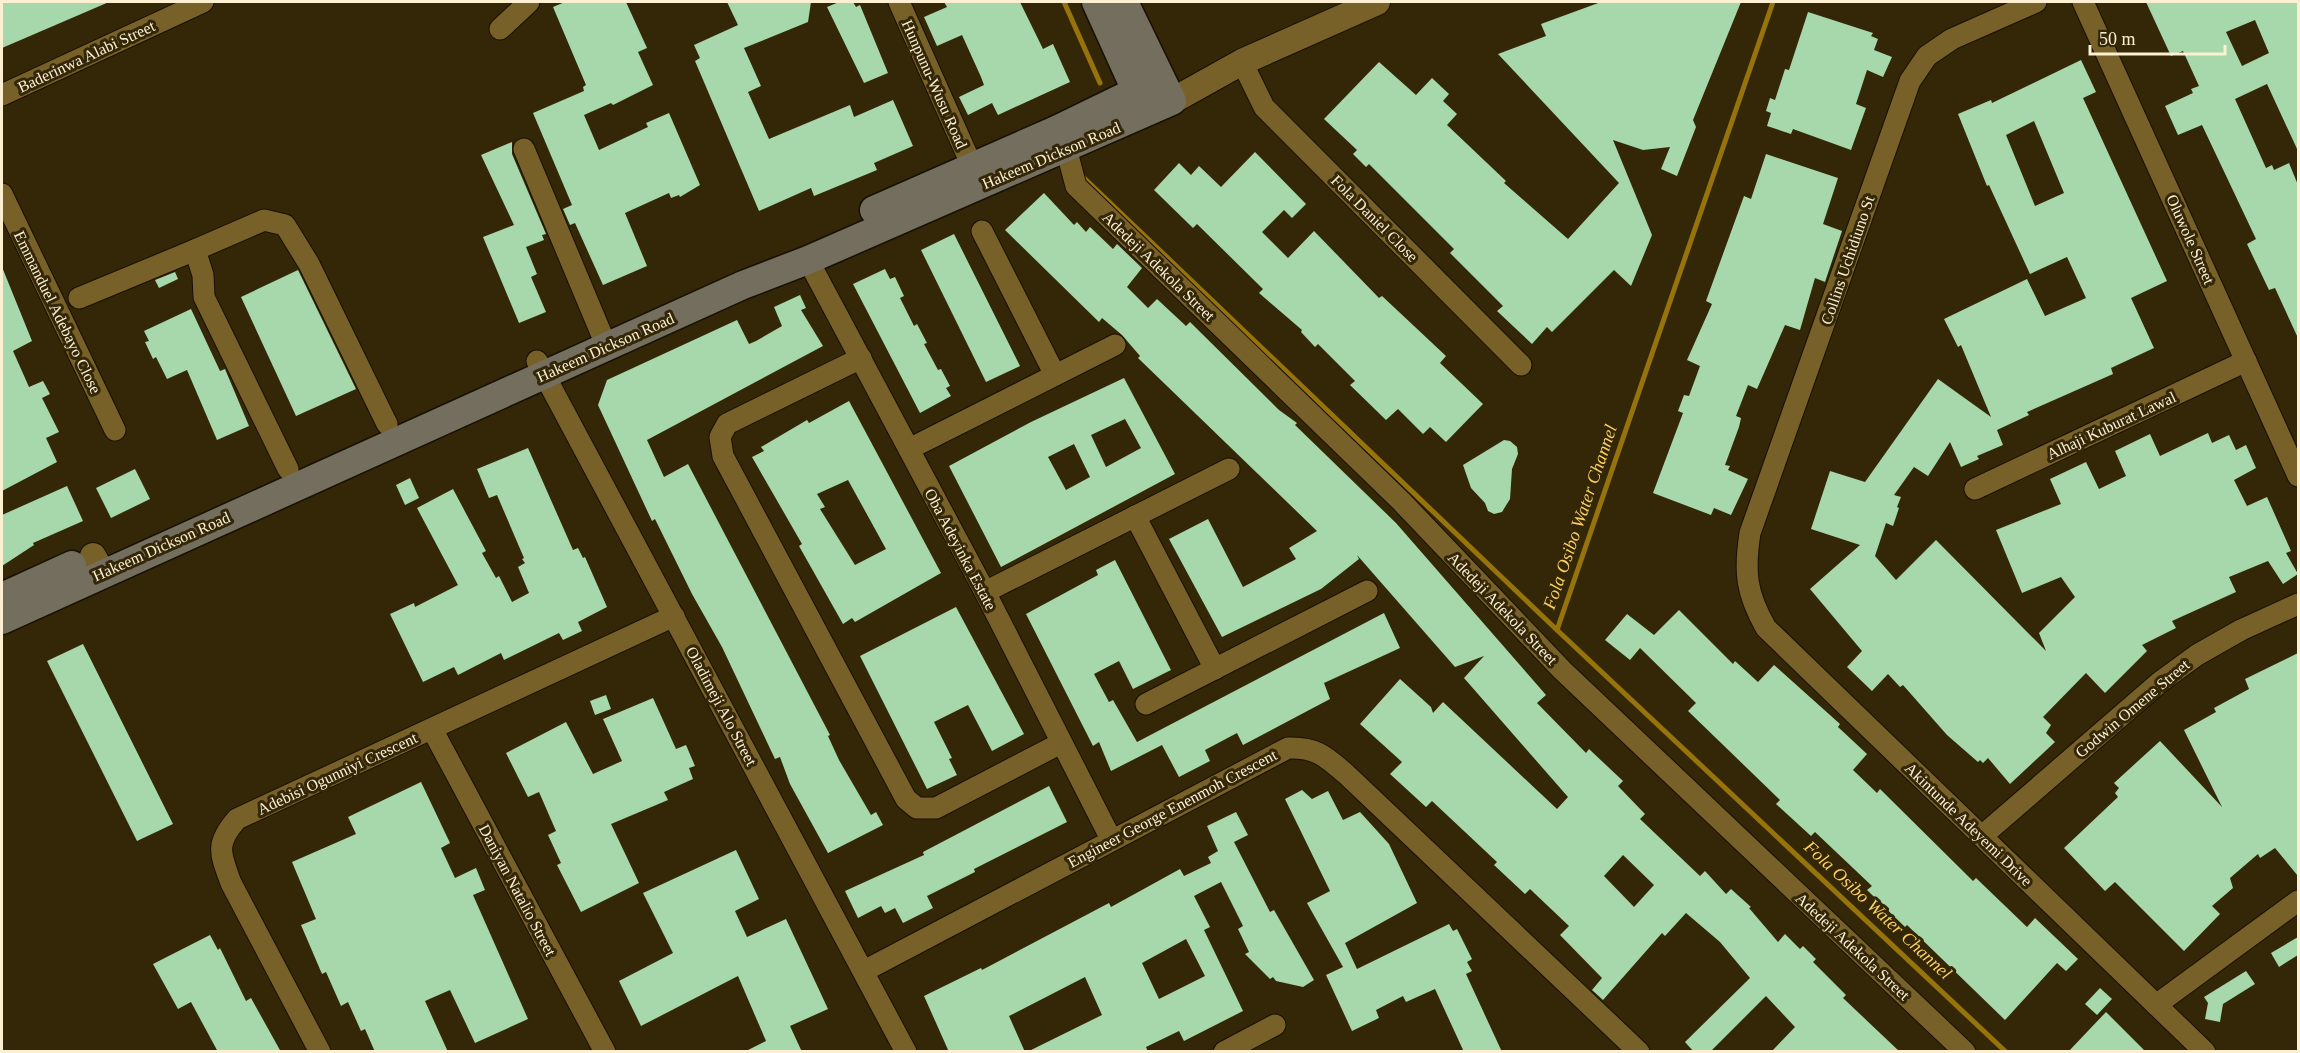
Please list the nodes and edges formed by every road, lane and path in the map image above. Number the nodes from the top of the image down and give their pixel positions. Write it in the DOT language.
graph roads {
  1 [pos="203,2"];
  2 [pos="529,2"];
  3 [pos="899,2"];
  4 [pos="1096,2"];
  5 [pos="1124,2"];
  6 [pos="1377,2"];
  7 [pos="2036,2"];
  8 [pos="2083,2"];
  9 [pos="500,28"];
  10 [pos="1242,62"];
  11 [pos="2,95"];
  12 [pos="1154,96"];
  13 [pos="1066,148"];
  14 [pos="524,149"];
  15 [pos="972,166"];
  16 [pos="2,194"];
  17 [pos="982,231"];
  18 [pos="195,250"];
  19 [pos="808,260"];
  20 [pos="79,298"];
  21 [pos="601,333"];
  22 [pos="1115,345"];
  23 [pos="861,358"];
  24 [pos="2246,361"];
  25 [pos="1521,365"];
  26 [pos="541,368"];
  27 [pos="1055,375"];
  28 [pos="387,424"];
  29 [pos="115,430"];
  30 [pos="909,449"];
  31 [pos="288,469"];
  32 [pos="1229,469"];
  33 [pos="2298,476"];
  34 [pos="1975,489"];
  35 [pos="1135,516"];
  36 [pos="98,564"];
  37 [pos="1747,585"];
  38 [pos="1367,591"];
  39 [pos="985,592"];
  40 [pos="2,597"];
  41 [pos="2298,604"];
  42 [pos="674,616"];
  43 [pos="2,620"];
  44 [pos="1215,669"];
  45 [pos="1146,704"];
  46 [pos="432,729"];
  47 [pos="1061,742"];
  48 [pos="1982,836"];
  49 [pos="1111,839"];
  50 [pos="2298,901"];
  51 [pos="864,971"];
  52 [pos="2156,1005"];
  53 [pos="1275,1024"];
  54 [pos="320,1052"];
  55 [pos="605,1052"];
  56 [pos="906,1052"];
  57 [pos="1224,1052"];
  58 [pos="1639,1052"];
  59 [pos="1965,1052"];
  60 [pos="2205,1052"];
  1 -- 11 [label="street, Baderinwa Alabi Street"];
  2 -- 9 [label="street"];
  3 -- 15 [label="street, Hunpunu-Wusu Road"];
  4 -- 12 [label="main road"];
  5 -- 12 [label="main road"];
  6 -- 10 [label="street, Hakeem Dickson Road"];
  7 -- 37 [label="street, Collins Uchidiuno St"];
  8 -- 24 [label="street, Oluwole Street"];
  10 -- 12 [label="street, Hakeem Dickson Road"];
  10 -- 25 [label="street, Fola Daniel Close"];
  12 -- 13 [label="main road, Hakeem Dickson Road"];
  12 -- 15 [label="main road, Hakeem Dickson Road"];
  13 -- 19 [label="main road, Hakeem Dickson Road"];
  13 -- 59 [label="street, Adedeji Adekola Street"];
  14 -- 21 [label="street"];
  15 -- 21 [label="main road, Hakeem Dickson Road"];
  16 -- 29 [label="street, Emmanduel Adebayo Close"];
  17 -- 27 [label="street"];
  18 -- 20 [label="street"];
  18 -- 28 [label="street"];
  18 -- 31 [label="street"];
  19 -- 23 [label="street, Oba Adeyinka Estate"];
  19 -- 26 [label="main road, Hakeem Dickson Road"];
  21 -- 26 [label="main road, Hakeem Dickson Road"];
  22 -- 27 [label="street"];
  23 -- 30 [label="street, Oba Adeyinka Estate"];
  23 -- 47 [label="street"];
  24 -- 33 [label="street, Oluwole Street"];
  24 -- 34 [label="street, Alhaji Kuburat Lawal"];
  26 -- 28 [label="main road, Hakeem Dickson Road"];
  26 -- 36 [label="main road, Hakeem Dickson Road"];
  26 -- 42 [label="street, Oladimeji Alo Street"];
  27 -- 30 [label="street"];
  28 -- 31 [label="main road, Hakeem Dickson Road"];
  30 -- 39 [label="street, Oba Adeyinka Estate"];
  31 -- 36 [label="main road, Hakeem Dickson Road"];
  32 -- 35 [label="street"];
  35 -- 39 [label="street"];
  35 -- 44 [label="street"];
  36 -- 40 [label="main road, Hakeem Dickson Road"];
  36 -- 43 [label="main road, Hakeem Dickson Road"];
  37 -- 48 [label="street, Akintunde Adeyemi Drive"];
  38 -- 44 [label="street"];
  39 -- 47 [label="street, Oba Adeyinka Estate"];
  41 -- 48 [label="street, Godwin Omene Street"];
  42 -- 46 [label="street, Adebisi Ogunniyi Crescent"];
  42 -- 51 [label="street, Oladimeji Alo Street"];
  44 -- 45 [label="street"];
  46 -- 54 [label="street, Adebisi Ogunniyi Crescent"];
  46 -- 55 [label="street, Daniyan Natalio Street"];
  47 -- 49 [label="street, Oba Adeyinka Estate"];
  48 -- 52 [label="street, Akintunde Adeyemi Drive"];
  49 -- 51 [label="street, Engineer George Enenmoh Crescent"];
  49 -- 58 [label="street, Engineer George Enenmoh Crescent"];
  50 -- 52 [label="street"];
  51 -- 56 [label="street, Oladimeji Alo Street"];
  52 -- 60 [label="street, Akintunde Adeyemi Drive"];
  53 -- 57 [label="street"];
}
